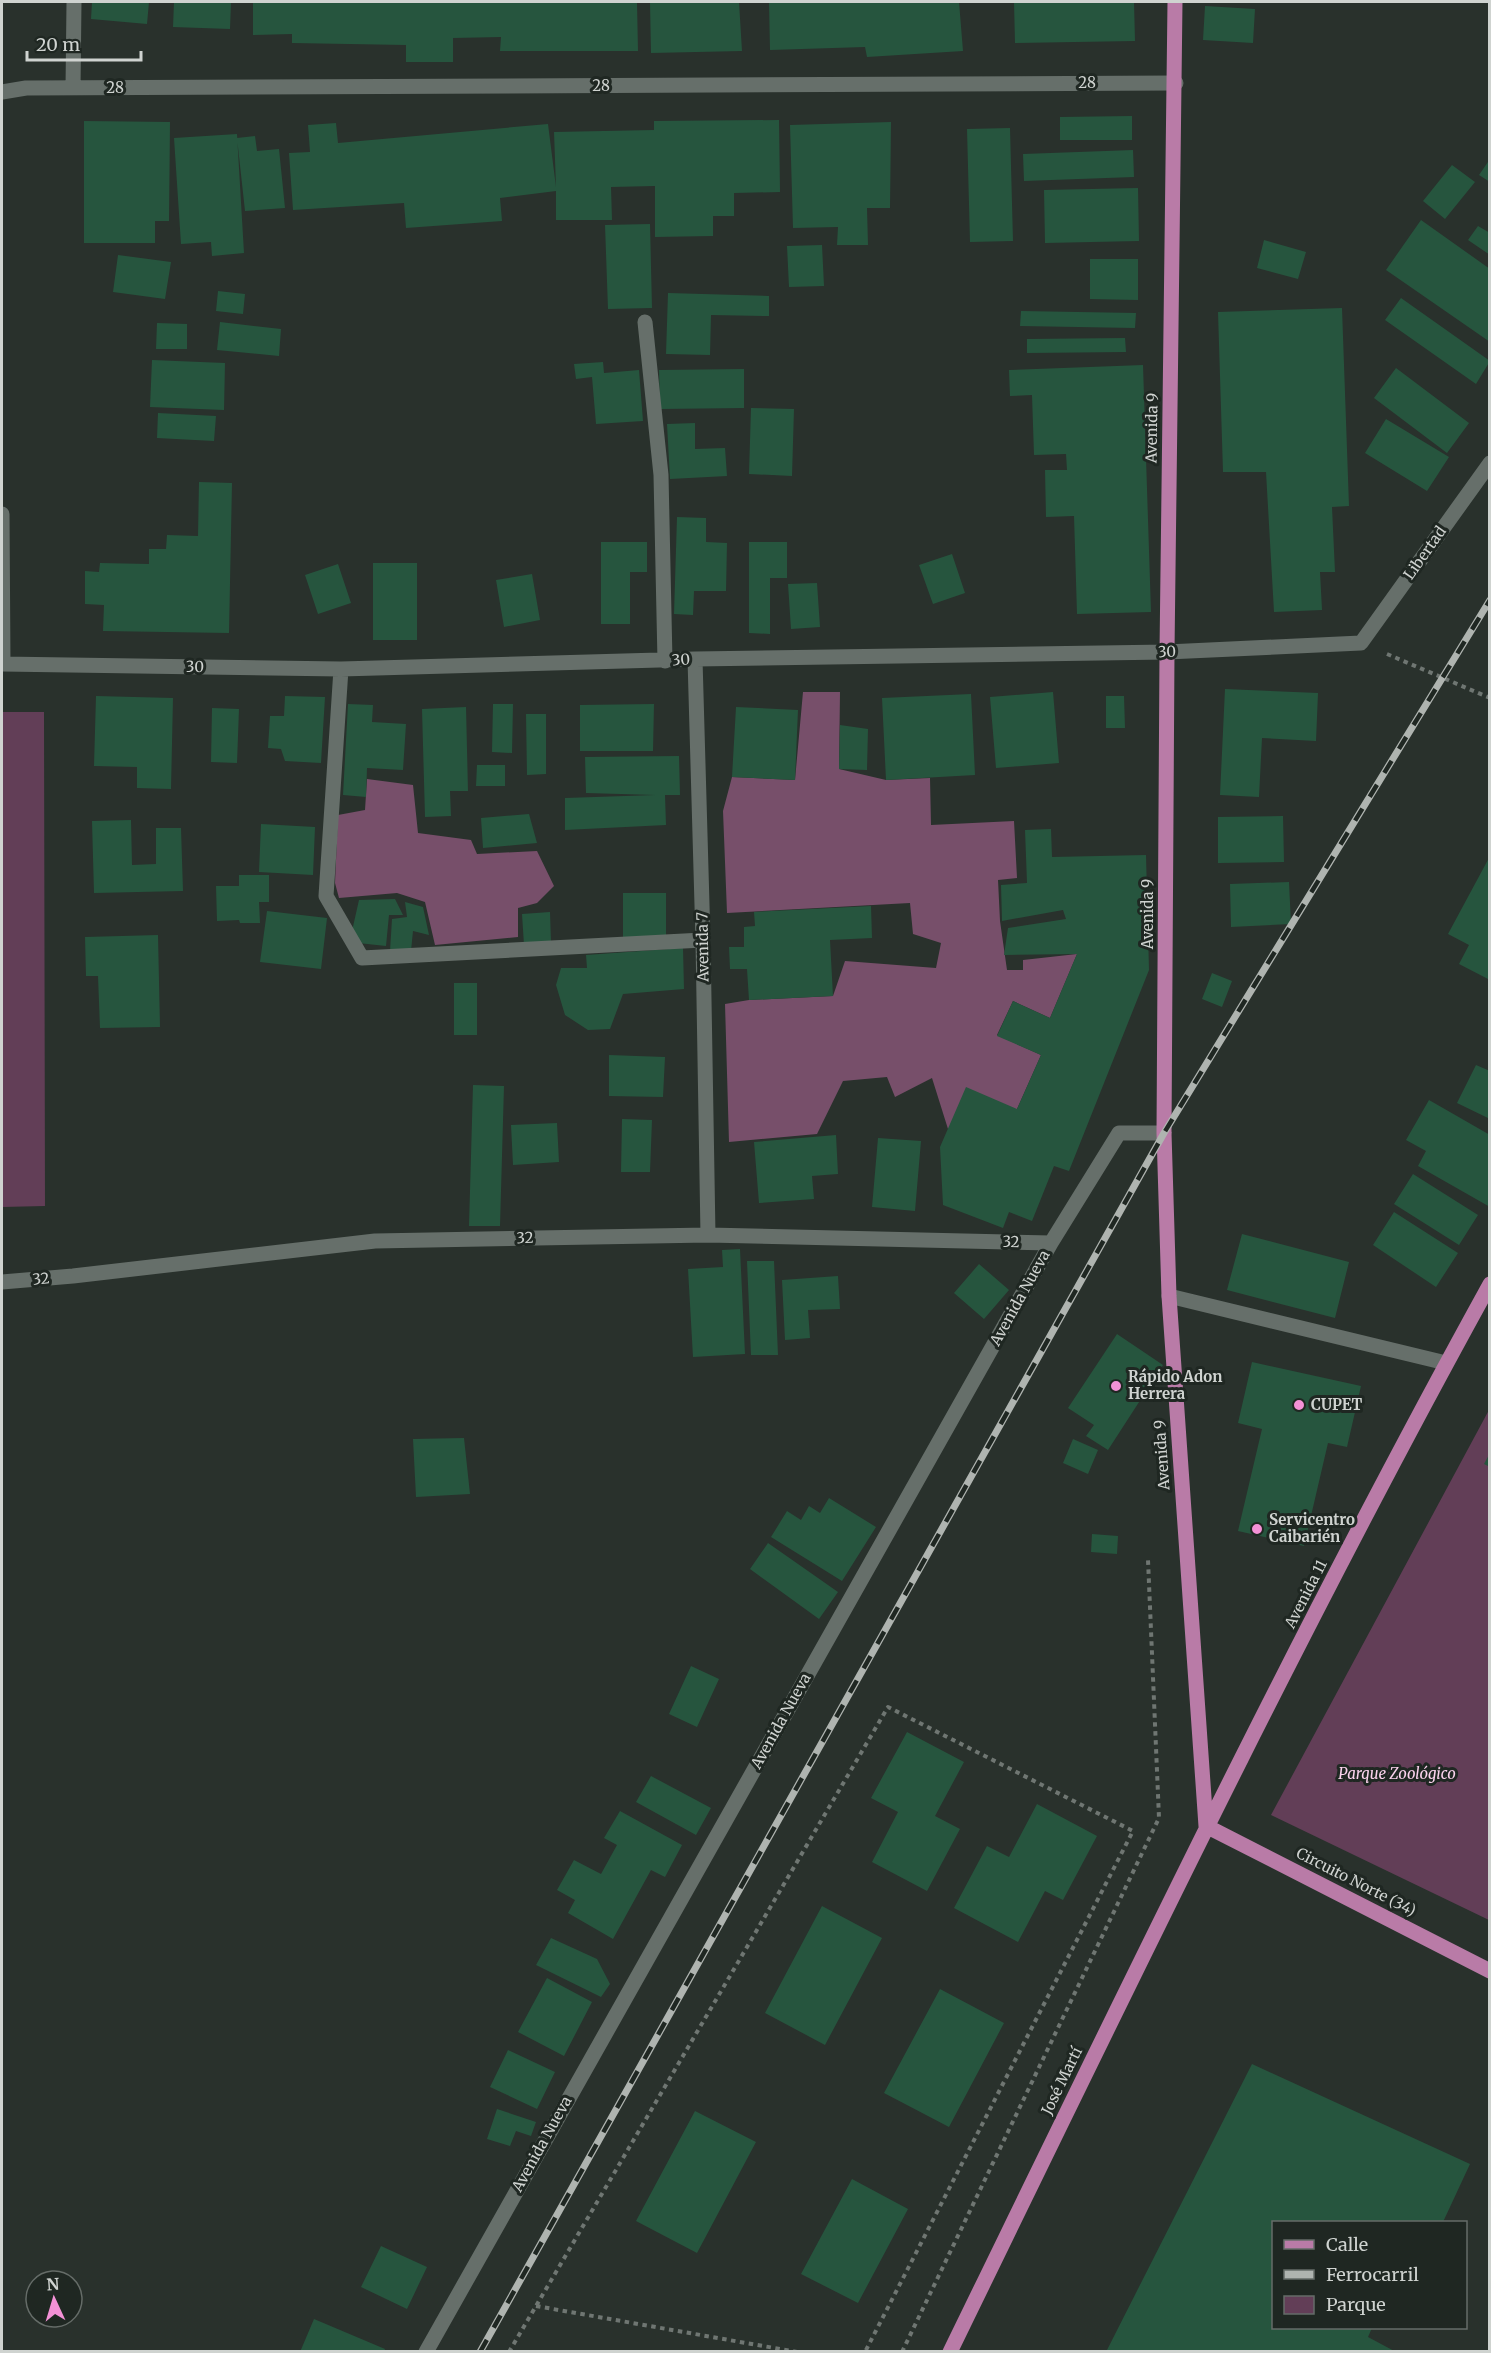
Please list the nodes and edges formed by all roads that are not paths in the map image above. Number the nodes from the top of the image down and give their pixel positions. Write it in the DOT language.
graph roads {
  1 [pos="74,2"];
  2 [pos="1175,2"];
  3 [pos="1176,83"];
  4 [pos="73,88"];
  5 [pos="2,92"];
  6 [pos="645,322"];
  7 [pos="1490,463"];
  8 [pos="2,514"];
  9 [pos="1361,643"];
  10 [pos="1167,652"];
  11 [pos="695,659"];
  12 [pos="665,661"];
  13 [pos="2,664"];
  14 [pos="341,669"];
  15 [pos="703,940"];
  16 [pos="1164,1133"];
  17 [pos="708,1235"];
  18 [pos="1051,1243"];
  19 [pos="2,1282"];
  20 [pos="1490,1284"];
  21 [pos="1169,1296"];
  22 [pos="1446,1364"];
  23 [pos="1206,1826"];
  24 [pos="1490,1971"];
  25 [pos="426,2352"];
  26 [pos="950,2352"];
  1 -- 4 [label="street"];
  2 -- 3 [label="main road, Avenida 9"];
  3 -- 4 [label="street, 28"];
  3 -- 10 [label="main road, Avenida 9"];
  4 -- 5 [label="street, 28"];
  6 -- 12 [label="street"];
  7 -- 9 [label="street, Libertad"];
  8 -- 13 [label="street"];
  9 -- 10 [label="street, 30"];
  10 -- 11 [label="street, 30"];
  10 -- 16 [label="main road, Avenida 9"];
  11 -- 12 [label="street, 30"];
  11 -- 15 [label="street, Avenida 7"];
  12 -- 14 [label="street, 30"];
  13 -- 14 [label="street, 30"];
  14 -- 15 [label="street"];
  15 -- 17 [label="street, Avenida 7"];
  16 -- 18 [label="street, Avenida Nueva"];
  16 -- 21 [label="main road, Avenida 9"];
  17 -- 18 [label="street, 32"];
  17 -- 19 [label="street, 32"];
  18 -- 25 [label="street, Avenida Nueva"];
  20 -- 22 [label="main road, Avenida 11"];
  21 -- 22 [label="street"];
  21 -- 23 [label="main road, Avenida 9"];
  22 -- 23 [label="main road, Avenida 11"];
  23 -- 24 [label="main road, Circuito Norte (34)"];
  23 -- 26 [label="main road, José Martí"];
}
